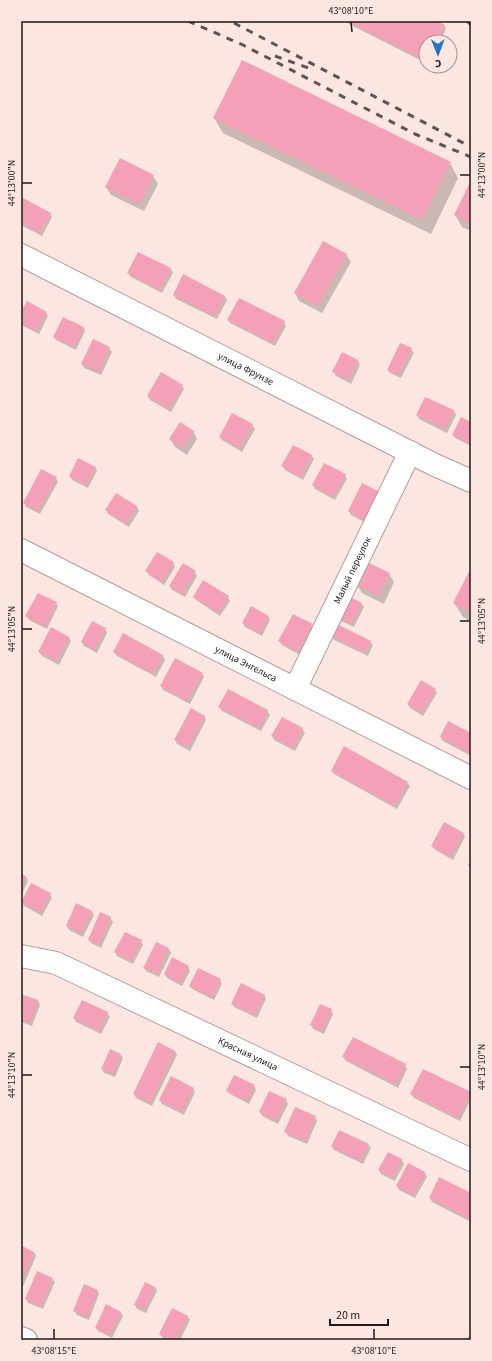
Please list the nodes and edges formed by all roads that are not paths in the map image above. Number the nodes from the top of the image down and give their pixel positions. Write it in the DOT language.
graph roads {
  1 [pos="21,255"];
  2 [pos="410,452"];
  3 [pos="471,481"];
  4 [pos="21,550"];
  5 [pos="295,689"];
  6 [pos="471,778"];
  7 [pos="21,956"];
  8 [pos="471,1160"];
  9 [pos="21,1338"];
  10 [pos="26,1340"];
  1 -- 2 [label="street, улица Фрунзе"];
  2 -- 3 [label="street, улица Фрунзе"];
  2 -- 5 [label="street, Малый переулок"];
  4 -- 5 [label="street, улица Энгельса"];
  5 -- 6 [label="street, улица Энгельса"];
  7 -- 8 [label="street, Красная улица"];
  9 -- 10 [label="street"];
}
